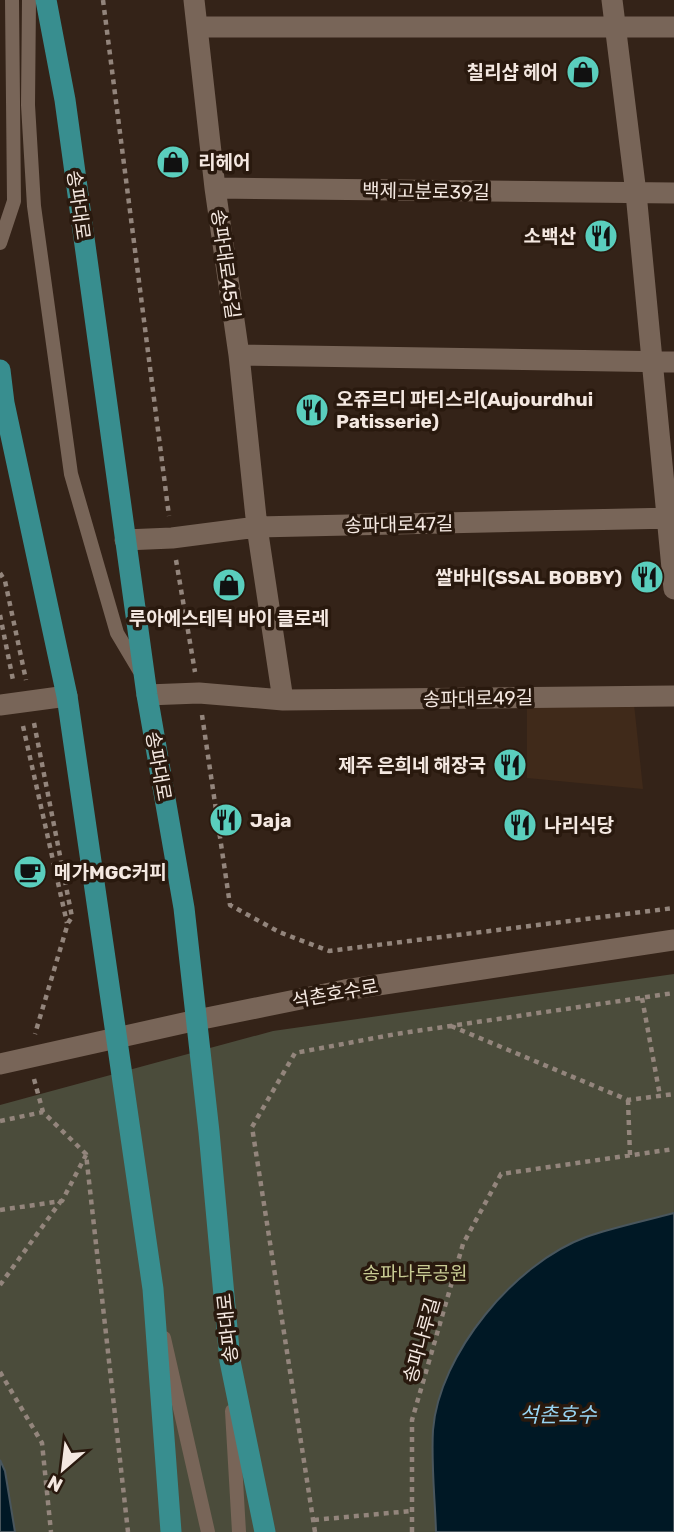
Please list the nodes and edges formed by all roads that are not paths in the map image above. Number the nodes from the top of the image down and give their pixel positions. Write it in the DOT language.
graph roads {
  1 [pos="12,0"];
  2 [pos="29,0"];
  3 [pos="46,0"];
  4 [pos="194,0"];
  5 [pos="612,0"];
  6 [pos="198,27"];
  7 [pos="674,27"];
  8 [pos="615,28"];
  9 [pos="215,188"];
  10 [pos="636,193"];
  11 [pos="674,193"];
  12 [pos="0,243"];
  13 [pos="239,355"];
  14 [pos="664,362"];
  15 [pos="0,370"];
  16 [pos="2,403"];
  17 [pos="671,518"];
  18 [pos="257,527"];
  19 [pos="125,540"];
  20 [pos="674,589"];
  21 [pos="146,688"];
  22 [pos="674,695"];
  23 [pos="67,696"];
  24 [pos="283,700"];
  25 [pos="16,702"];
  26 [pos="674,940"];
  27 [pos="197,1020"];
  28 [pos="117,1039"];
  29 [pos="0,1063"];
  30 [pos="153,1289"];
  31 [pos="230,1361"];
  32 [pos="170,1532"];
  33 [pos="208,1532"];
  34 [pos="239,1532"];
  35 [pos="265,1532"];
  1 -- 12 [label="lane"];
  2 -- 21 [label="lane"];
  3 -- 19 [label="main road, 송파대로"];
  4 -- 6 [label="street, 송파대로45길"];
  5 -- 8 [label="street"];
  6 -- 8 [label="street"];
  6 -- 9 [label="street, 송파대로45길"];
  7 -- 8 [label="street"];
  8 -- 10 [label="street"];
  9 -- 10 [label="street, 백제고분로39길"];
  9 -- 13 [label="street, 송파대로45길"];
  10 -- 11 [label="street, 백제고분로39길"];
  10 -- 14 [label="street"];
  13 -- 14 [label="street"];
  13 -- 18 [label="street, 송파대로45길"];
  14 -- 17 [label="street"];
  15 -- 16 [label="main road"];
  16 -- 23 [label="main road"];
  17 -- 18 [label="street, 송파대로47길"];
  17 -- 20 [label="street"];
  18 -- 19 [label="street, 송파대로47길"];
  18 -- 24 [label="street"];
  19 -- 21 [label="main road, 송파대로"];
  21 -- 24 [label="street, 송파대로49길"];
  21 -- 27 [label="main road, 송파대로"];
  22 -- 24 [label="street, 송파대로49길"];
  23 -- 25 [label="street"];
  23 -- 28 [label="main road"];
  26 -- 27 [label="street, 석촌호수로"];
  27 -- 28 [label="street, 석촌호수로"];
  27 -- 31 [label="main road, 송파대로"];
  28 -- 29 [label="street, 석촌호수로"];
  28 -- 30 [label="main road"];
  30 -- 32 [label="main road"];
  30 -- 33 [label="lane"];
  31 -- 34 [label="lane"];
  31 -- 35 [label="main road, 송파대로"];
}
